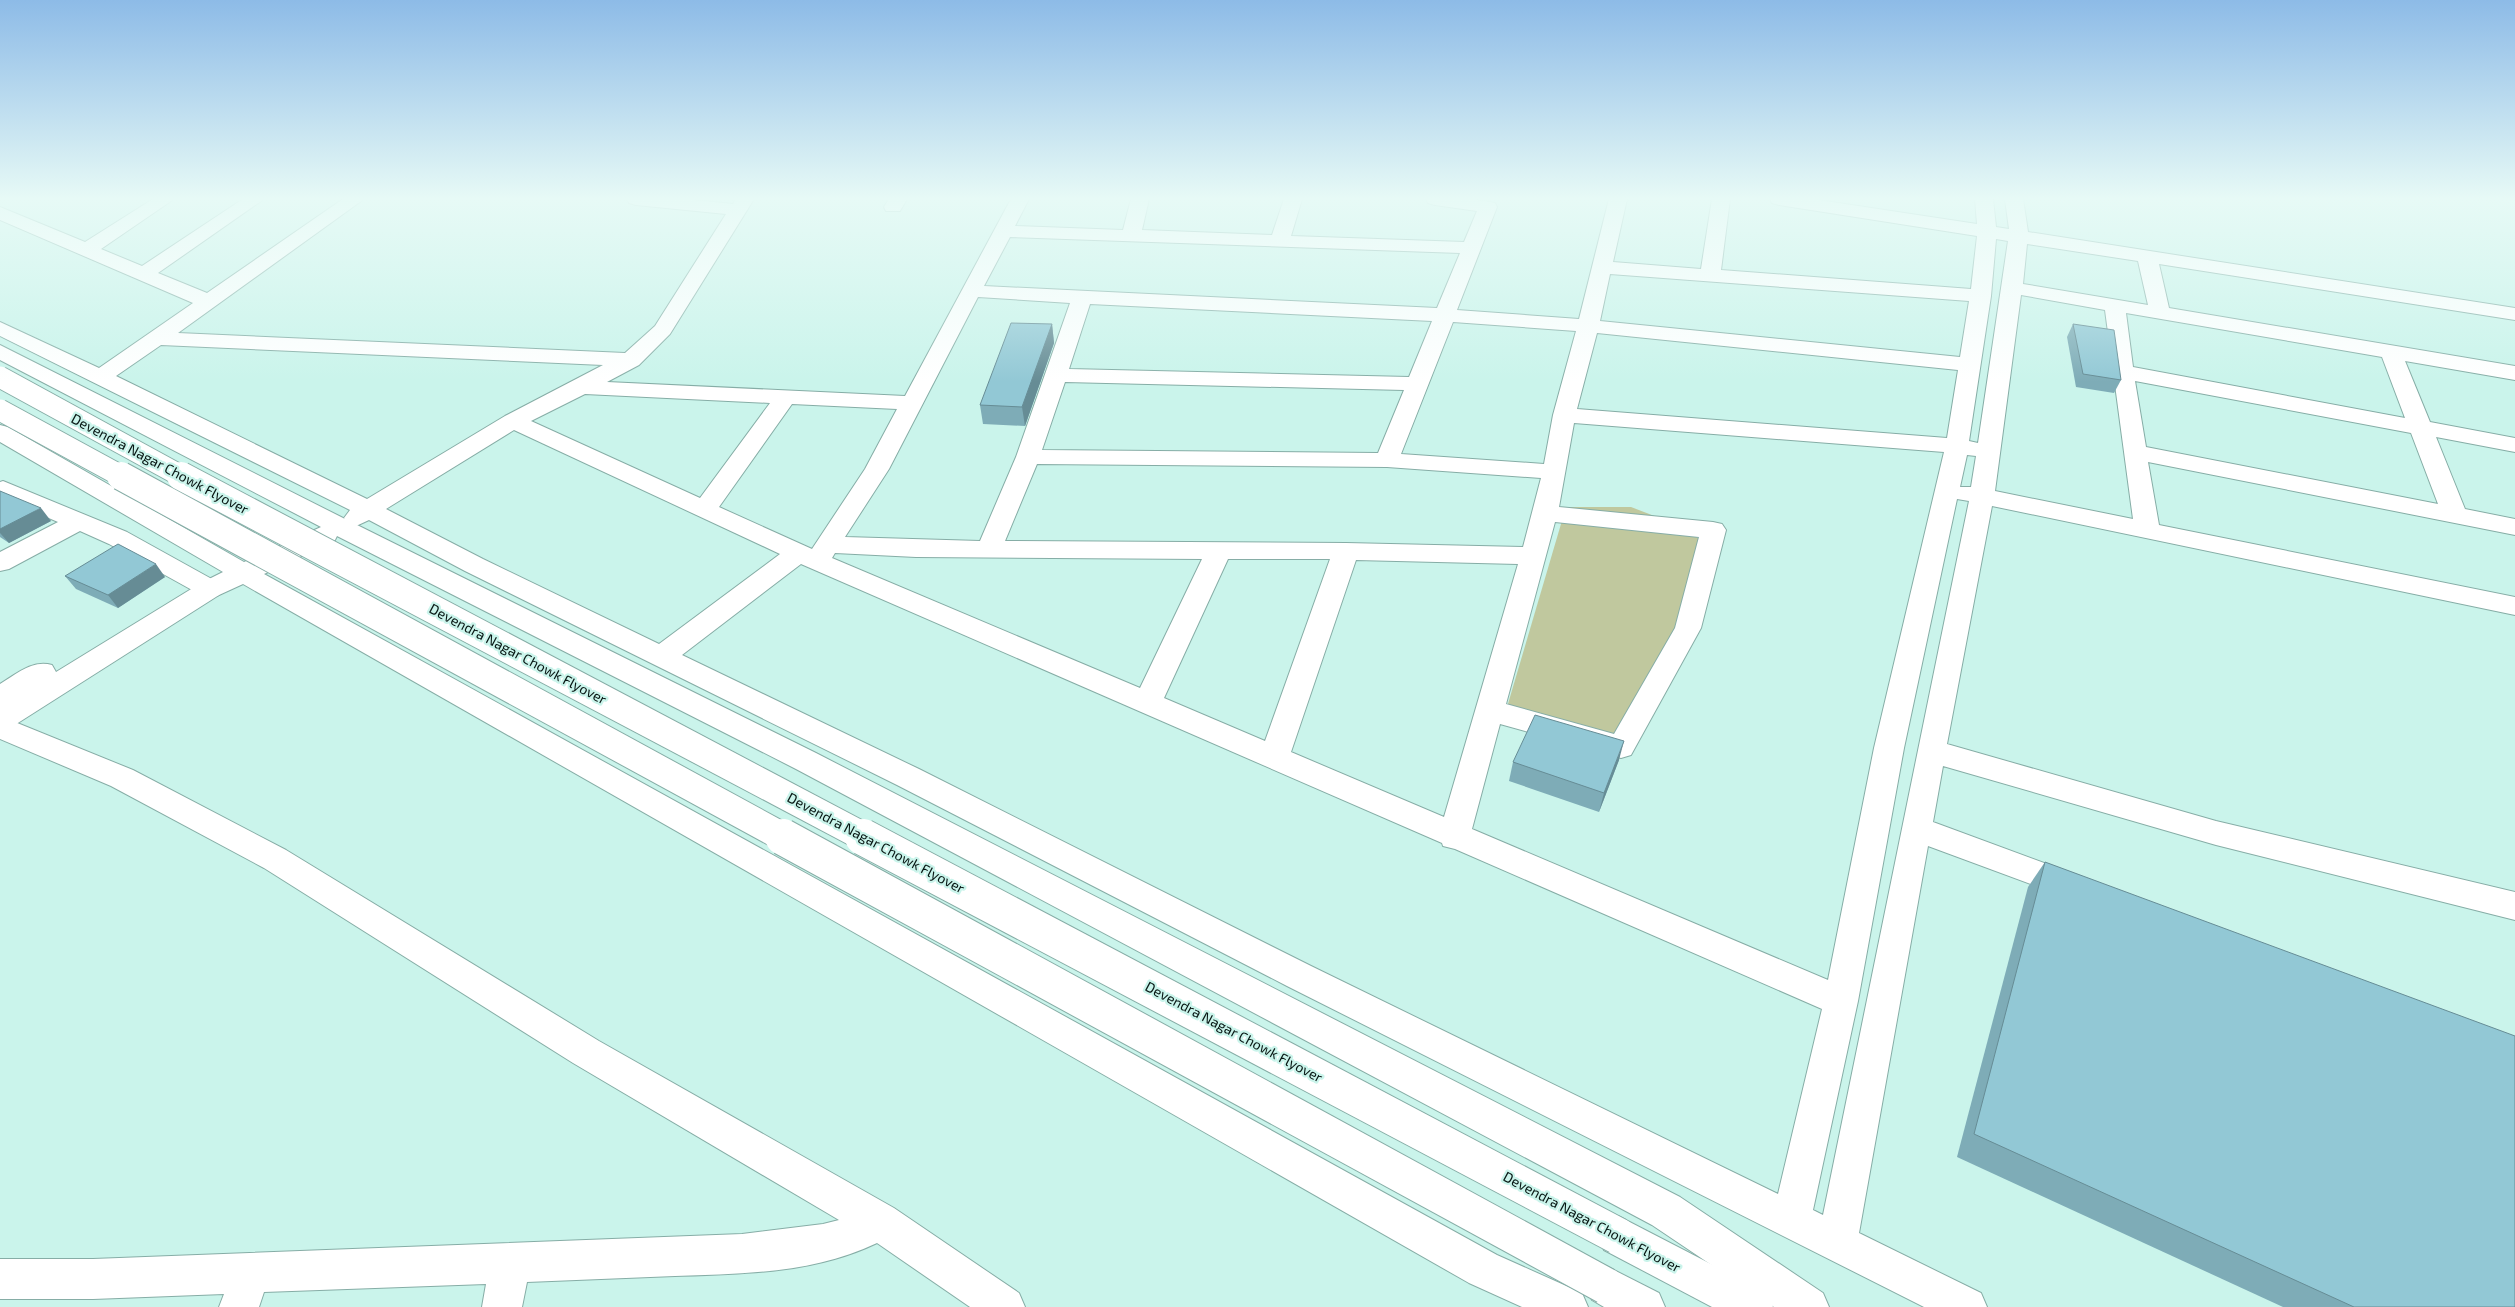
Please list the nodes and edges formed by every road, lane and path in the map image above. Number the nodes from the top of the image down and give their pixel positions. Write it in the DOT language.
graph roads {
  1 [pos="114,260"];
  2 [pos="164,260"];
  3 [pos="267,260"];
  4 [pos="706,260"];
  5 [pos="989,260"];
  6 [pos="1467,260"];
  7 [pos="1604,260"];
  8 [pos="1712,260"];
  9 [pos="1986,260"];
  10 [pos="2015,260"];
  11 [pos="2148,260"];
  12 [pos="2172,260"];
  13 [pos="2257,260"];
  14 [pos="1602,267"];
  15 [pos="145,273"];
  16 [pos="1710,275"];
  17 [pos="2013,288"];
  18 [pos="972,291"];
  19 [pos="1980,296"];
  20 [pos="1082,298"];
  21 [pos="207,301"];
  22 [pos="2515,303"];
  23 [pos="2115,305"];
  24 [pos="2160,313"];
  25 [pos="2515,314"];
  26 [pos="1445,316"];
  27 [pos="1588,327"];
  28 [pos="0,328"];
  29 [pos="156,338"];
  30 [pos="0,351"];
  31 [pos="2390,352"];
  32 [pos="631,360"];
  33 [pos="1970,365"];
  34 [pos="2123,372"];
  35 [pos="2515,373"];
  36 [pos="1055,375"];
  37 [pos="0,377"];
  38 [pos="99,378"];
  39 [pos="1418,384"];
  40 [pos="581,387"];
  41 [pos="786,397"];
  42 [pos="912,403"];
  43 [pos="0,410"];
  44 [pos="1564,415"];
  45 [pos="513,421"];
  46 [pos="2421,428"];
  47 [pos="0,432"];
  48 [pos="2515,445"];
  49 [pos="1957,446"];
  50 [pos="1987,452"];
  51 [pos="2135,452"];
  52 [pos="1028,457"];
  53 [pos="1387,460"];
  54 [pos="1554,472"];
  55 [pos="3,489"];
  56 [pos="1949,489"];
  57 [pos="1982,497"];
  58 [pos="704,510"];
  59 [pos="1545,513"];
  60 [pos="347,515"];
  61 [pos="2455,515"];
  62 [pos="78,522"];
  63 [pos="2515,527"];
  64 [pos="2147,532"];
  65 [pos="989,549"];
  66 [pos="1219,550"];
  67 [pos="1346,551"];
  68 [pos="814,553"];
  69 [pos="1532,556"];
  70 [pos="0,563"];
  71 [pos="238,569"];
  72 [pos="203,585"];
  73 [pos="2515,606"];
  74 [pos="661,656"];
  75 [pos="0,697"];
  76 [pos="1148,702"];
  77 [pos="1490,710"];
  78 [pos="0,720"];
  79 [pos="0,727"];
  80 [pos="1931,751"];
  81 [pos="1274,758"];
  82 [pos="1916,828"];
  83 [pos="1454,837"];
  84 [pos="2101,898"];
  85 [pos="2515,906"];
  86 [pos="1841,1001"];
  87 [pos="1791,1221"];
  88 [pos="880,1222"];
  89 [pos="1837,1244"];
  90 [pos="510,1263"];
  91 [pos="0,1279"];
  92 [pos="245,1290"];
  93 [pos="502,1307"];
  94 [pos="1005,1307"];
  95 [pos="1568,1307"];
  96 [pos="1645,1307"];
  97 [pos="1753,1307"];
  98 [pos="1809,1307"];
  99 [pos="1967,1307"];
  1 -- 15 [label="main road"];
  2 -- 15 [label="main road"];
  3 -- 21 [label="main road"];
  4 -- 32 [label="main road"];
  5 -- 18 [label="main road"];
  6 -- 26 [label="main road"];
  7 -- 14 [label="main road"];
  8 -- 16 [label="main road"];
  9 -- 19 [label="main road"];
  10 -- 17 [label="main road"];
  11 -- 24 [label="main road"];
  12 -- 25 [label="main road"];
  13 -- 22 [label="main road"];
  14 -- 16 [label="main road"];
  14 -- 27 [label="main road"];
  15 -- 21 [label="main road"];
  16 -- 19 [label="main road"];
  17 -- 23 [label="main road"];
  17 -- 50 [label="main road"];
  18 -- 20 [label="main road"];
  18 -- 42 [label="main road"];
  19 -- 33 [label="main road"];
  20 -- 26 [label="main road"];
  20 -- 36 [label="main road"];
  21 -- 29 [label="main road"];
  23 -- 24 [label="main road"];
  23 -- 34 [label="main road"];
  24 -- 31 [label="main road"];
  26 -- 27 [label="main road"];
  26 -- 39 [label="main road"];
  27 -- 33 [label="main road"];
  27 -- 44 [label="main road"];
  28 -- 38 [label="main road"];
  29 -- 32 [label="main road"];
  29 -- 38 [label="main road"];
  30 -- 60 [label="main road"];
  31 -- 35 [label="main road"];
  31 -- 46 [label="main road"];
  32 -- 40 [label="main road"];
  33 -- 49 [label="main road"];
  34 -- 46 [label="main road"];
  34 -- 51 [label="main road"];
  36 -- 39 [label="main road"];
  36 -- 52 [label="main road"];
  37 -- 97 [label="main road, Devendra Nagar Chowk Flyover, bridge"];
  38 -- 60 [label="main road"];
  39 -- 53 [label="main road"];
  40 -- 41 [label="main road"];
  40 -- 45 [label="main road"];
  41 -- 42 [label="main road"];
  41 -- 58 [label="main road"];
  42 -- 68 [label="main road"];
  43 -- 96 [label="main road, Devendra Nagar Chowk Flyover, bridge"];
  44 -- 49 [label="main road"];
  44 -- 54 [label="main road"];
  45 -- 58 [label="main road"];
  45 -- 60 [label="main road"];
  46 -- 48 [label="main road"];
  46 -- 61 [label="main road"];
  47 -- 71 [label="main road"];
  49 -- 50 [label="main road"];
  49 -- 56 [label="main road"];
  50 -- 57 [label="main road"];
  51 -- 61 [label="main road"];
  51 -- 64 [label="main road"];
  52 -- 53 [label="main road"];
  52 -- 65 [label="main road"];
  53 -- 54 [label="main road"];
  54 -- 59 [label="main road"];
  55 -- 62 [label="main road"];
  56 -- 57 [label="main road"];
  56 -- 86 [label="main road"];
  57 -- 64 [label="main road"];
  57 -- 80 [label="main road"];
  58 -- 68 [label="main road"];
  59 -- 69 [label="main road"];
  59 -- 77 [label="main road"];
  60 -- 71 [label="main road"];
  60 -- 74 [label="main road"];
  60 -- 98 [label="main road"];
  61 -- 63 [label="main road"];
  62 -- 70 [label="main road"];
  62 -- 72 [label="main road"];
  64 -- 73 [label="main road"];
  65 -- 66 [label="main road"];
  65 -- 68 [label="main road"];
  66 -- 67 [label="main road"];
  66 -- 76 [label="main road"];
  67 -- 69 [label="main road"];
  67 -- 81 [label="main road"];
  68 -- 74 [label="main road"];
  68 -- 76 [label="main road"];
  69 -- 77 [label="main road"];
  71 -- 72 [label="main road"];
  71 -- 95 [label="main road"];
  72 -- 75 [label="main road"];
  72 -- 78 [label="main road"];
  74 -- 87 [label="main road"];
  76 -- 81 [label="main road"];
  77 -- 83 [label="main road"];
  79 -- 88 [label="main road"];
  80 -- 82 [label="main road"];
  80 -- 85 [label="main road"];
  81 -- 83 [label="main road"];
  82 -- 84 [label="main road"];
  82 -- 89 [label="main road"];
  83 -- 86 [label="main road"];
  86 -- 87 [label="main road"];
  87 -- 89 [label="main road"];
  88 -- 90 [label="main road"];
  88 -- 94 [label="main road"];
  89 -- 99 [label="main road"];
  90 -- 92 [label="main road"];
  90 -- 93 [label="main road"];
  91 -- 92 [label="main road"];
}
